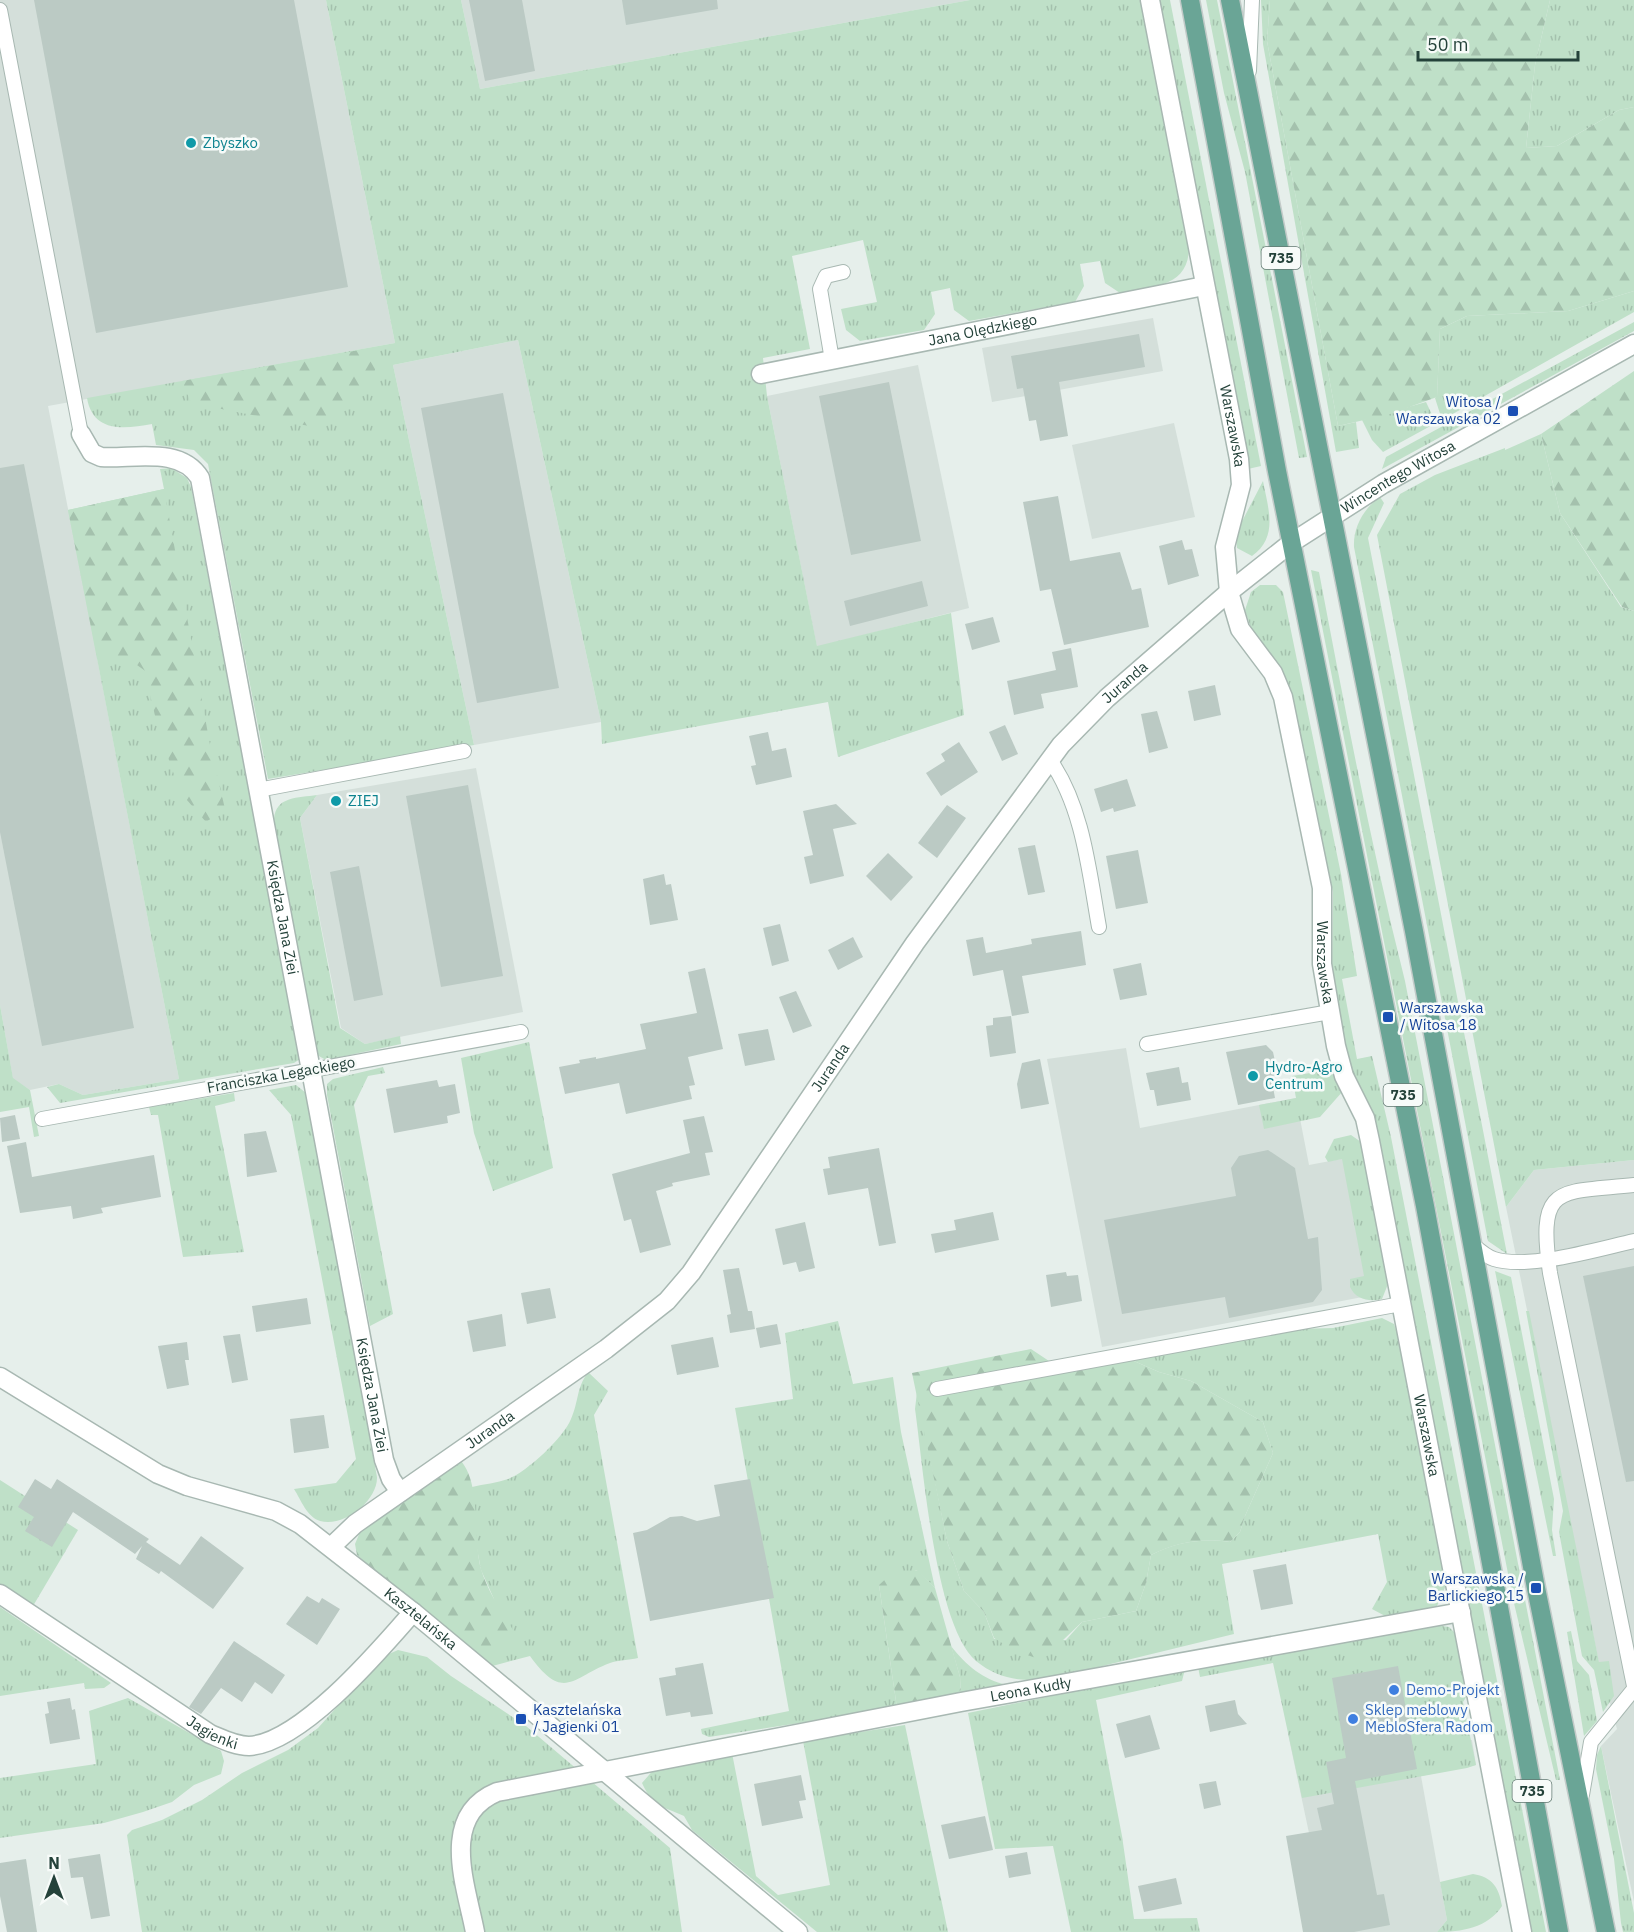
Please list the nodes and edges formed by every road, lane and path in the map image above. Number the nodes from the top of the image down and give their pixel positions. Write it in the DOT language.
graph roads {
  1 [pos="1150,0"];
  2 [pos="1190,0"];
  3 [pos="1230,0"];
  4 [pos="1252,0"];
  5 [pos="0,10"];
  6 [pos="1248,94"];
  7 [pos="843,272"];
  8 [pos="1204,286"];
  9 [pos="1634,344"];
  10 [pos="832,360"];
  11 [pos="761,374"];
  12 [pos="81,434"];
  13 [pos="1332,515"];
  14 [pos="1291,543"];
  15 [pos="1229,592"];
  16 [pos="464,752"];
  17 [pos="1050,760"];
  18 [pos="258,790"];
  19 [pos="1099,927"];
  20 [pos="1330,1012"];
  21 [pos="521,1032"];
  22 [pos="1147,1044"];
  23 [pos="311,1070"];
  24 [pos="42,1119"];
  25 [pos="1634,1185"];
  26 [pos="1634,1241"];
  27 [pos="1470,1242"];
  28 [pos="1548,1258"];
  29 [pos="1401,1304"];
  30 [pos="0,1377"];
  31 [pos="937,1389"];
  32 [pos="400,1492"];
  33 [pos="331,1547"];
  34 [pos="0,1594"];
  35 [pos="413,1612"];
  36 [pos="1461,1612"];
  37 [pos="1634,1688"];
  38 [pos="603,1771"];
  39 [pos="1580,1803"];
  40 [pos="475,1932"];
  41 [pos="798,1932"];
  42 [pos="1520,1932"];
  43 [pos="1559,1932"];
  44 [pos="1606,1932"];
  1 -- 8 [label="street, Warszawska"];
  2 -- 14 [label="main road, 735"];
  3 -- 6 [label="main road, 735"];
  4 -- 6 [label="lane"];
  5 -- 12 [label="lane"];
  6 -- 13 [label="main road, 735"];
  7 -- 10 [label="lane"];
  8 -- 10 [label="street, Jana Olędzkiego"];
  8 -- 15 [label="street, Warszawska"];
  9 -- 13 [label="street, Wincentego Witosa"];
  10 -- 11 [label="street, Jana Olędzkiego"];
  12 -- 18 [label="street, Księdza Jana Ziei"];
  13 -- 14 [label="street, Wincentego Witosa"];
  13 -- 27 [label="main road, 735"];
  14 -- 15 [label="street, Juranda"];
  14 -- 43 [label="main road, 735"];
  15 -- 17 [label="street, Juranda"];
  15 -- 20 [label="street, Warszawska"];
  16 -- 18 [label="lane"];
  17 -- 19 [label="lane"];
  17 -- 32 [label="street, Juranda"];
  18 -- 23 [label="street, Księdza Jana Ziei"];
  20 -- 22 [label="lane"];
  20 -- 29 [label="street, Warszawska"];
  21 -- 23 [label="lane, Franciszka Legackiego"];
  23 -- 24 [label="lane, Franciszka Legackiego"];
  23 -- 32 [label="street, Księdza Jana Ziei"];
  25 -- 28 [label="lane"];
  26 -- 28 [label="lane"];
  27 -- 28 [label="lane"];
  27 -- 39 [label="main road, 735"];
  28 -- 37 [label="lane"];
  29 -- 31 [label="lane"];
  29 -- 36 [label="street, Warszawska"];
  30 -- 33 [label="street, Kasztelańska"];
  32 -- 33 [label="street, Juranda"];
  33 -- 35 [label="street, Kasztelańska"];
  34 -- 35 [label="street, Jagienki"];
  35 -- 38 [label="street, Kasztelańska"];
  36 -- 38 [label="street, Leona Kudły"];
  36 -- 42 [label="street, Warszawska"];
  37 -- 39 [label="lane"];
  38 -- 40 [label="street"];
  38 -- 41 [label="street, Kasztelańska"];
  39 -- 44 [label="main road, 735"];
}
